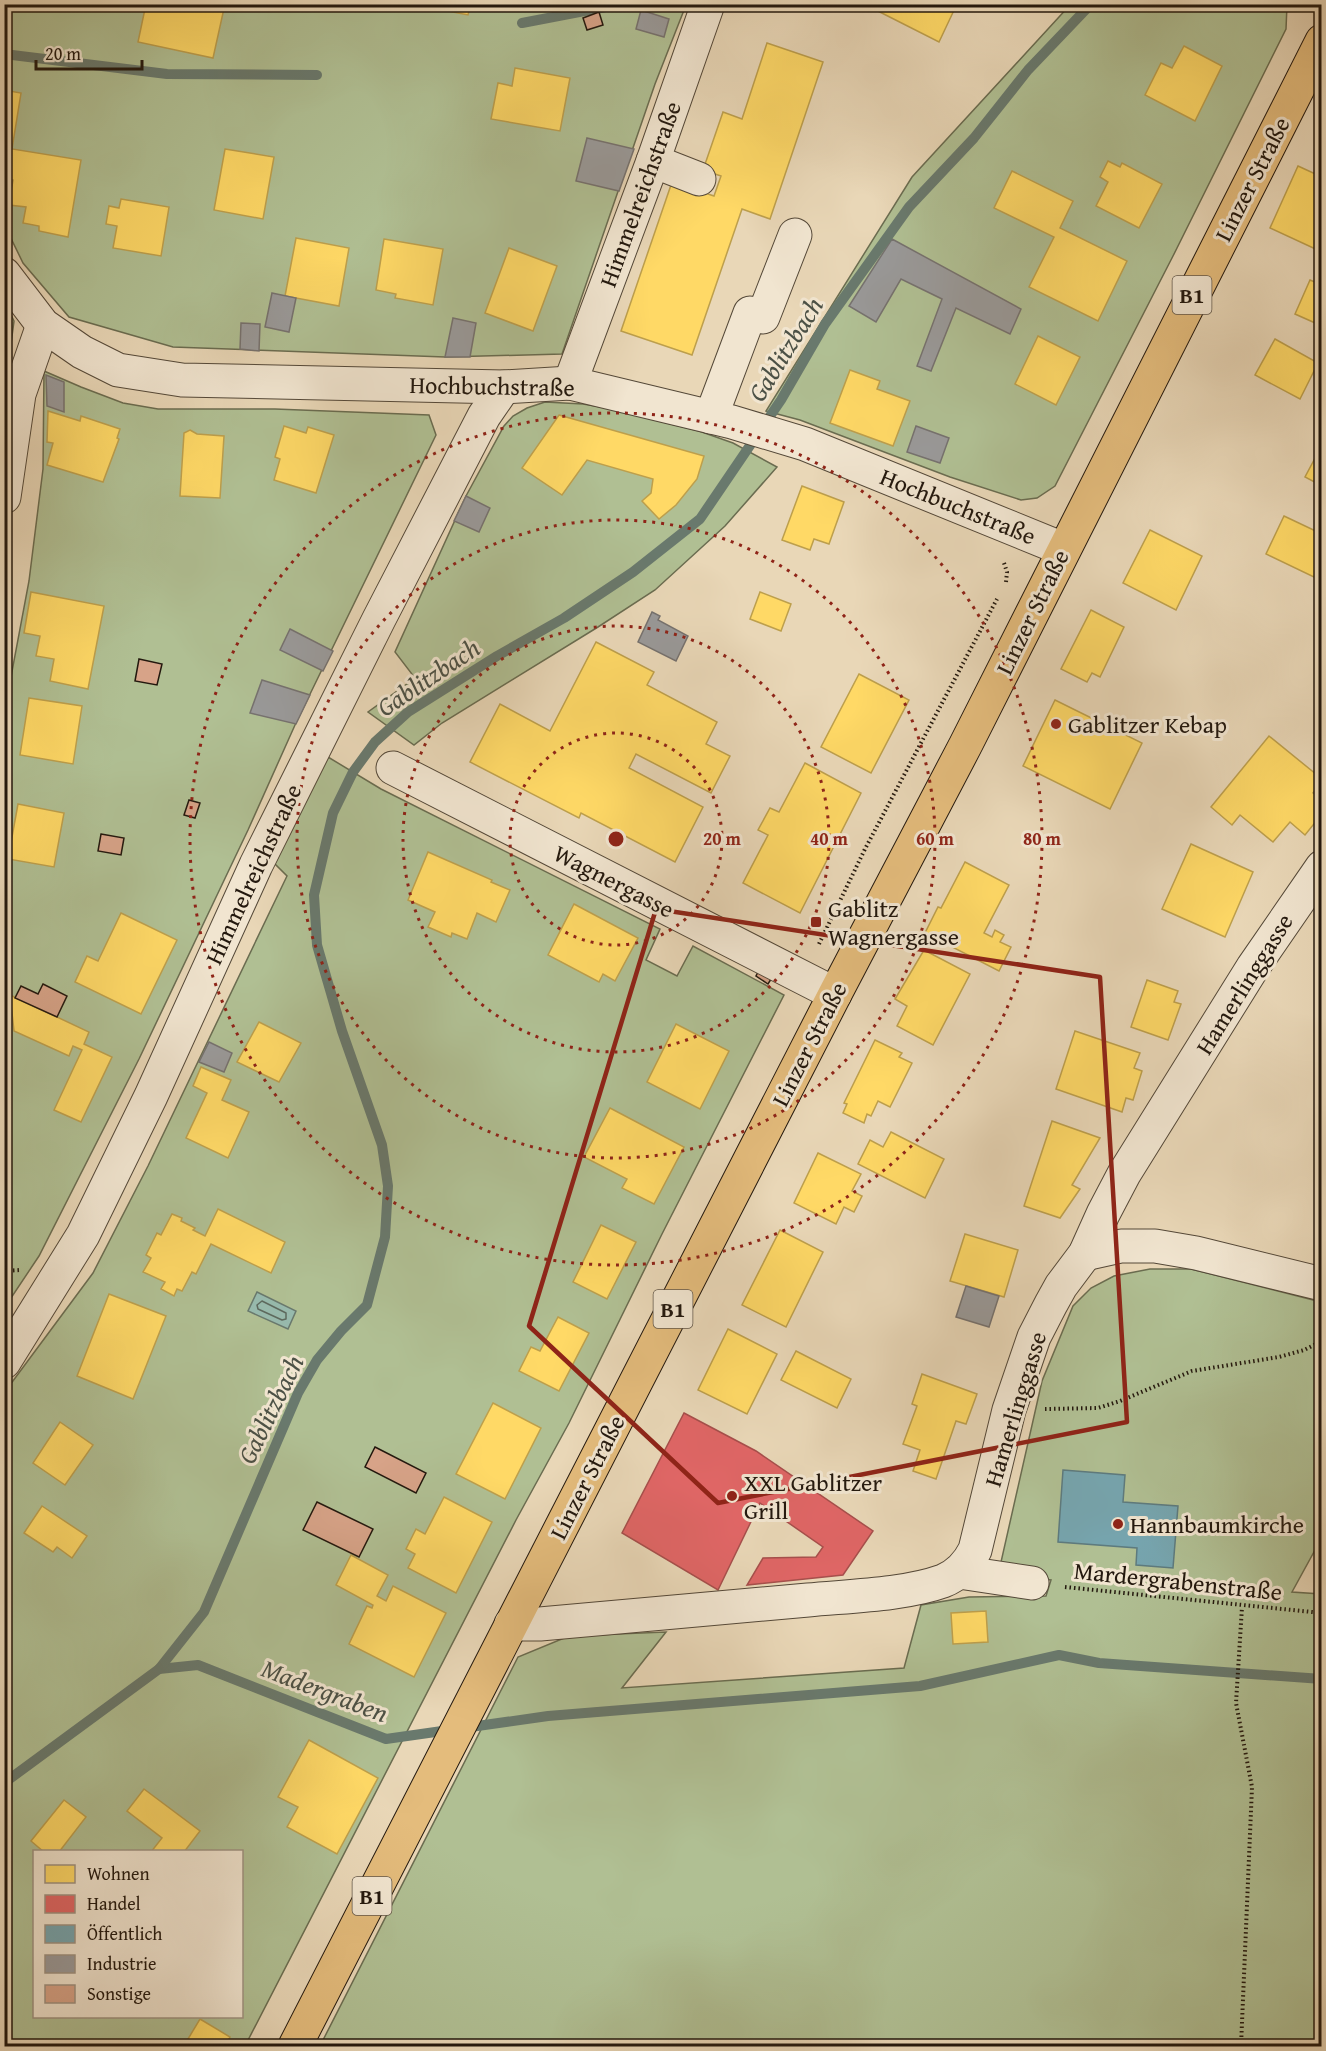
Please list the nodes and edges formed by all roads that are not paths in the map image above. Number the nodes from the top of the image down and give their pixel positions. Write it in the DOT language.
graph roads {
  1 [pos="708,4"];
  2 [pos="1322,42"];
  3 [pos="653,161"];
  4 [pos="699,179"];
  5 [pos="795,235"];
  6 [pos="4,273"];
  7 [pos="43,325"];
  8 [pos="570,383"];
  9 [pos="504,387"];
  10 [pos="722,420"];
  11 [pos="4,497"];
  12 [pos="1063,549"];
  13 [pos="393,768"];
  14 [pos="1322,867"];
  15 [pos="835,994"];
  16 [pos="1085,1254"];
  17 [pos="1322,1284"];
  18 [pos="4,1362"];
  19 [pos="959,1572"];
  20 [pos="1032,1582"];
  21 [pos="511,1624"];
  22 [pos="295,2046"];
  1 -- 3 [label="street, Himmelreichstraße"];
  2 -- 12 [label="main road, Linzer Straße / B1"];
  3 -- 4 [label="street"];
  3 -- 8 [label="street, Himmelreichstraße"];
  5 -- 10 [label="street"];
  6 -- 7 [label="street, Hochbuchstraße"];
  7 -- 9 [label="street, Hochbuchstraße"];
  7 -- 11 [label="street"];
  8 -- 9 [label="street, Hochbuchstraße"];
  8 -- 10 [label="street, Hochbuchstraße"];
  9 -- 18 [label="street, Himmelreichstraße"];
  10 -- 12 [label="street, Hochbuchstraße"];
  12 -- 15 [label="main road, Linzer Straße / B1"];
  13 -- 15 [label="street, Wagnergasse"];
  14 -- 16 [label="street, Hamerlinggasse"];
  15 -- 21 [label="main road, Linzer Straße / B1"];
  16 -- 17 [label="street"];
  16 -- 19 [label="street, Hamerlinggasse"];
  19 -- 20 [label="street"];
  19 -- 21 [label="street"];
  21 -- 22 [label="main road, Linzer Straße / B1"];
}
